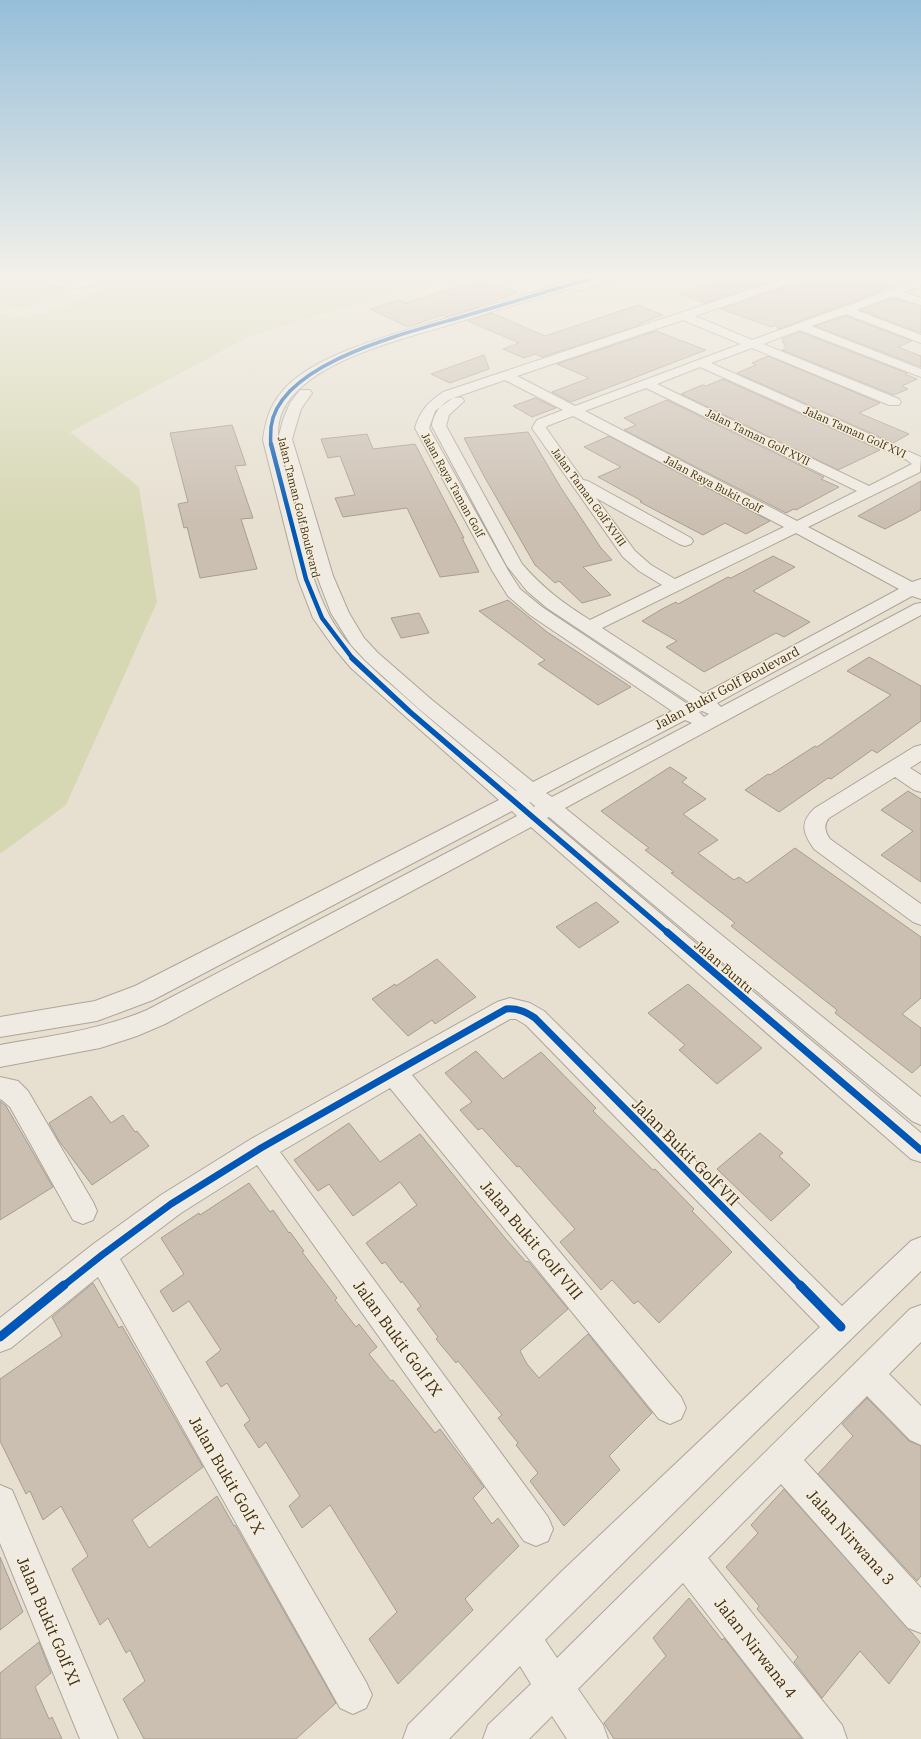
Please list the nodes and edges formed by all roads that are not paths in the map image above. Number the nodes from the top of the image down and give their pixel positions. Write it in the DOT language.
graph roads {
  1 [pos="339,359"];
  2 [pos="357,359"];
  3 [pos="565,359"];
  4 [pos="711,359"];
  5 [pos="791,359"];
  6 [pos="885,359"];
  7 [pos="700,363"];
  8 [pos="921,373"];
  9 [pos="514,376"];
  10 [pos="646,383"];
  11 [pos="894,402"];
  12 [pos="578,409"];
  13 [pos="921,463"];
  14 [pos="576,480"];
  15 [pos="870,492"];
  16 [pos="802,524"];
  17 [pos="685,541"];
  18 [pos="675,586"];
  19 [pos="919,587"];
  20 [pos="921,608"];
  21 [pos="588,633"];
  22 [pos="625,652"];
  23 [pos="608,660"];
  24 [pos="702,702"];
  25 [pos="680,708"];
  26 [pos="714,720"];
  27 [pos="921,752"];
  28 [pos="894,768"];
  29 [pos="921,785"];
  30 [pos="523,796"];
  31 [pos="542,812"];
  32 [pos="921,916"];
  33 [pos="0,1027"];
  34 [pos="0,1056"];
  35 [pos="393,1072"];
  36 [pos="0,1088"];
  37 [pos="921,1113"];
  38 [pos="261,1148"];
  39 [pos="921,1150"];
  40 [pos="83,1211"];
  41 [pos="921,1251"];
  42 [pos="102,1255"];
  43 [pos="921,1320"];
  44 [pos="841,1327"];
  45 [pos="0,1337"];
  46 [pos="867,1374"];
  47 [pos="670,1408"];
  48 [pos="921,1429"];
  49 [pos="781,1459"];
  50 [pos="0,1502"];
  51 [pos="536,1529"];
  52 [pos="684,1556"];
  53 [pos="921,1615"];
  54 [pos="522,1637"];
  55 [pos="554,1686"];
  56 [pos="353,1695"];
  57 [pos="99,1739"];
  58 [pos="422,1739"];
  59 [pos="502,1739"];
  60 [pos="589,1739"];
  61 [pos="828,1739"];
  1 -- 30 [label="street, Jalan Taman Golf Boulevard"];
  2 -- 30 [label="street, Jalan Taman Golf Boulevard"];
  3 -- 9 [label="street, Jalan Raya Taman Golf"];
  4 -- 7 [label="street"];
  5 -- 11 [label="street"];
  6 -- 8 [label="street"];
  7 -- 10 [label="street"];
  7 -- 13 [label="street, Jalan Taman Golf XVI"];
  9 -- 12 [label="street, Jalan Raya Bukit Golf"];
  9 -- 21 [label="street, Jalan Raya Taman Golf"];
  10 -- 12 [label="street"];
  10 -- 15 [label="street, Jalan Taman Golf XVII"];
  12 -- 14 [label="street, Jalan Taman Golf XVIII"];
  12 -- 16 [label="street, Jalan Raya Bukit Golf"];
  13 -- 15 [label="street"];
  14 -- 17 [label="street"];
  14 -- 18 [label="street, Jalan Taman Golf XVIII"];
  15 -- 16 [label="street"];
  16 -- 18 [label="street"];
  16 -- 19 [label="street, Jalan Raya Bukit Golf"];
  18 -- 21 [label="street"];
  19 -- 24 [label="street, Jalan Bukit Golf Boulevard"];
  20 -- 26 [label="street, Jalan Bukit Golf Boulevard"];
  21 -- 22 [label="street, Jalan Raya Taman Golf"];
  21 -- 23 [label="street, Jalan Raya Taman Golf"];
  22 -- 23 [label="street"];
  22 -- 24 [label="street, Jalan Raya Taman Golf"];
  23 -- 25 [label="street, Jalan Raya Taman Golf"];
  24 -- 25 [label="street, Jalan Bukit Golf Boulevard"];
  24 -- 26 [label="street, Jalan Raya Taman Golf"];
  25 -- 26 [label="street, Jalan Raya Taman Golf"];
  25 -- 30 [label="street, Jalan Bukit Golf Boulevard"];
  26 -- 31 [label="street, Jalan Bukit Golf Boulevard"];
  27 -- 28 [label="street"];
  28 -- 29 [label="street"];
  28 -- 32 [label="street"];
  30 -- 31 [label="street, Jalan Buntu"];
  30 -- 33 [label="street, Jalan Bukit Golf Boulevard"];
  31 -- 34 [label="street, Jalan Bukit Golf Boulevard"];
  31 -- 37 [label="street, Jalan Buntu"];
  31 -- 39 [label="street, Jalan Buntu"];
  35 -- 38 [label="street"];
  35 -- 44 [label="street, Jalan Bukit Golf VII"];
  35 -- 47 [label="street, Jalan Bukit Golf VIII"];
  36 -- 40 [label="street"];
  38 -- 42 [label="street"];
  38 -- 51 [label="street, Jalan Bukit Golf IX"];
  41 -- 44 [label="street"];
  42 -- 45 [label="street"];
  42 -- 56 [label="street, Jalan Bukit Golf X"];
  43 -- 46 [label="street"];
  44 -- 54 [label="street"];
  46 -- 48 [label="street"];
  46 -- 49 [label="street"];
  49 -- 52 [label="street"];
  49 -- 53 [label="street, Jalan Nirwana 3"];
  50 -- 57 [label="street, Jalan Bukit Golf XI"];
  52 -- 55 [label="street"];
  52 -- 61 [label="street, Jalan Nirwana 4"];
  54 -- 55 [label="street"];
  54 -- 58 [label="street"];
  55 -- 59 [label="street"];
  55 -- 60 [label="street"];
}
